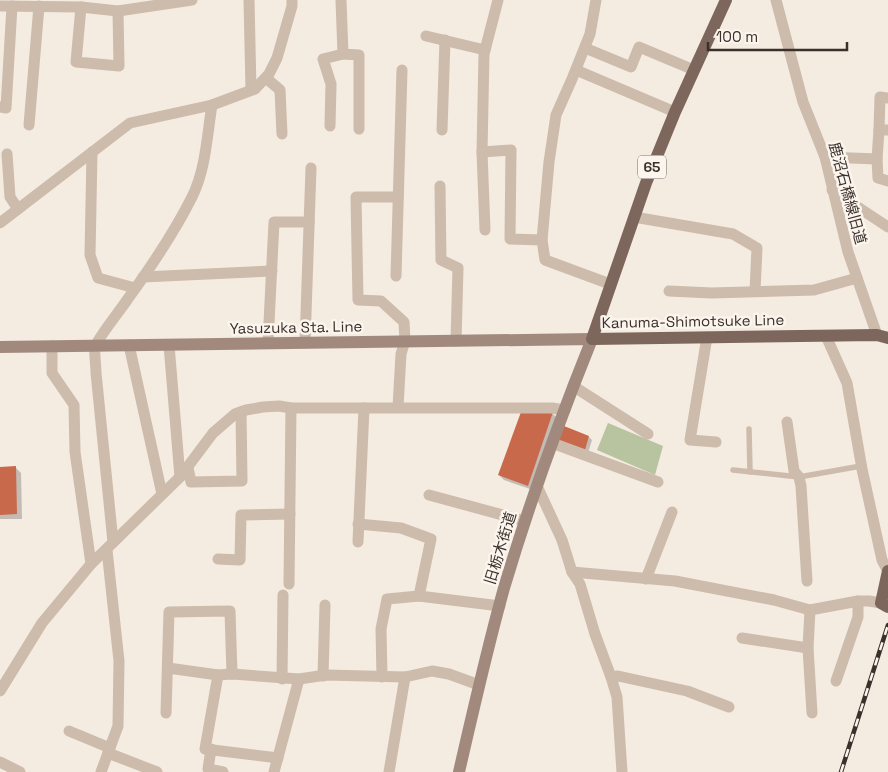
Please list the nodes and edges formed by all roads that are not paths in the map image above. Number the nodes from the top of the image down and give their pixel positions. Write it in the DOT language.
graph roads {
  1 [pos="192,0"];
  2 [pos="249,0"];
  3 [pos="292,0"];
  4 [pos="341,0"];
  5 [pos="498,0"];
  6 [pos="596,0"];
  7 [pos="726,0"];
  8 [pos="776,0"];
  9 [pos="180,1"];
  10 [pos="6,6"];
  11 [pos="39,6"];
  12 [pos="81,7"];
  13 [pos="118,11"];
  14 [pos="426,36"];
  15 [pos="445,40"];
  16 [pos="585,48"];
  17 [pos="485,50"];
  18 [pos="343,54"];
  19 [pos="402,70"];
  20 [pos="576,70"];
  21 [pos="694,70"];
  22 [pos="266,78"];
  23 [pos="251,90"];
  24 [pos="888,98"];
  25 [pos="212,105"];
  26 [pos="0,107"];
  27 [pos="675,112"];
  28 [pos="29,125"];
  29 [pos="330,126"];
  30 [pos="358,129"];
  31 [pos="442,130"];
  32 [pos="884,130"];
  33 [pos="282,134"];
  34 [pos="92,152"];
  35 [pos="482,152"];
  36 [pos="7,154"];
  37 [pos="825,157"];
  38 [pos="877,159"];
  39 [pos="311,168"];
  40 [pos="888,181"];
  41 [pos="440,186"];
  42 [pos="832,190"];
  43 [pos="398,197"];
  44 [pos="18,209"];
  45 [pos="634,217"];
  46 [pos="309,222"];
  47 [pos="0,223"];
  48 [pos="888,228"];
  49 [pos="485,230"];
  50 [pos="542,240"];
  51 [pos="272,271"];
  52 [pos="396,276"];
  53 [pos="143,277"];
  54 [pos="857,278"];
  55 [pos="610,284"];
  56 [pos="135,288"];
  57 [pos="668,291"];
  58 [pos="755,291"];
  59 [pos="826,336"];
  60 [pos="882,336"];
  61 [pos="707,337"];
  62 [pos="592,339"];
  63 [pos="405,341"];
  64 [pos="456,341"];
  65 [pos="268,343"];
  66 [pos="305,343"];
  67 [pos="129,345"];
  68 [pos="170,345"];
  69 [pos="52,346"];
  70 [pos="96,346"];
  71 [pos="0,347"];
  72 [pos="573,386"];
  73 [pos="398,407"];
  74 [pos="291,408"];
  75 [pos="364,408"];
  76 [pos="565,410"];
  77 [pos="241,412"];
  78 [pos="787,422"];
  79 [pos="749,429"];
  80 [pos="648,434"];
  81 [pos="716,442"];
  82 [pos="552,443"];
  83 [pos="861,466"];
  84 [pos="188,468"];
  85 [pos="733,470"];
  86 [pos="750,472"];
  87 [pos="180,477"];
  88 [pos="800,477"];
  89 [pos="658,482"];
  90 [pos="537,486"];
  91 [pos="162,494"];
  92 [pos="429,495"];
  93 [pos="672,512"];
  94 [pos="290,514"];
  95 [pos="525,522"];
  96 [pos="358,524"];
  97 [pos="358,542"];
  98 [pos="110,546"];
  99 [pos="218,559"];
  100 [pos="92,564"];
  101 [pos="888,571"];
  102 [pos="572,572"];
  103 [pos="646,578"];
  104 [pos="807,581"];
  105 [pos="289,584"];
  106 [pos="283,595"];
  107 [pos="419,596"];
  108 [pos="858,601"];
  109 [pos="884,605"];
  110 [pos="325,606"];
  111 [pos="500,606"];
  112 [pos="810,610"];
  113 [pos="742,638"];
  114 [pos="808,648"];
  115 [pos="168,668"];
  116 [pos="232,674"];
  117 [pos="218,675"];
  118 [pos="323,676"];
  119 [pos="382,676"];
  120 [pos="405,677"];
  121 [pos="611,677"];
  122 [pos="282,679"];
  123 [pos="299,679"];
  124 [pos="836,681"];
  125 [pos="479,684"];
  126 [pos="0,691"];
  127 [pos="729,707"];
  128 [pos="166,713"];
  129 [pos="812,713"];
  130 [pos="70,731"];
  131 [pos="211,749"];
  132 [pos="109,750"];
  133 [pos="278,758"];
  134 [pos="0,762"];
  135 [pos="20,772"];
  136 [pos="101,772"];
  137 [pos="156,772"];
  138 [pos="223,772"];
  139 [pos="274,772"];
  140 [pos="389,772"];
  141 [pos="459,772"];
  142 [pos="463,772"];
  143 [pos="622,772"];
  1 -- 9 [label="street"];
  2 -- 23 [label="street"];
  3 -- 22 [label="street"];
  4 -- 18 [label="street"];
  5 -- 17 [label="street"];
  6 -- 16 [label="street"];
  7 -- 21 [label="main road, Kanuma-Shimotsuke Line / 65"];
  8 -- 37 [label="street, 鹿沼石橋線旧道"];
  9 -- 13 [label="street"];
  10 -- 11 [label="street"];
  10 -- 26 [label="street"];
  11 -- 12 [label="street"];
  11 -- 28 [label="street"];
  12 -- 13 [label="street"];
  12 -- 13 [label="street"];
  14 -- 15 [label="street"];
  15 -- 17 [label="street"];
  15 -- 31 [label="street"];
  16 -- 20 [label="street"];
  16 -- 21 [label="street"];
  17 -- 35 [label="street"];
  18 -- 29 [label="street"];
  18 -- 30 [label="street"];
  19 -- 43 [label="street"];
  20 -- 27 [label="street"];
  20 -- 50 [label="street"];
  21 -- 27 [label="main road, Kanuma-Shimotsuke Line / 65"];
  22 -- 23 [label="street"];
  22 -- 33 [label="street"];
  23 -- 25 [label="street"];
  24 -- 32 [label="street"];
  25 -- 34 [label="street"];
  25 -- 53 [label="street"];
  27 -- 45 [label="main road, Kanuma-Shimotsuke Line / 65"];
  32 -- 38 [label="street"];
  34 -- 44 [label="street"];
  34 -- 56 [label="street"];
  35 -- 49 [label="street"];
  35 -- 50 [label="street"];
  36 -- 44 [label="street"];
  37 -- 38 [label="street"];
  37 -- 42 [label="street, 鹿沼石橋線旧道"];
  38 -- 40 [label="street"];
  39 -- 46 [label="street"];
  41 -- 64 [label="street"];
  42 -- 48 [label="street"];
  42 -- 54 [label="street, 鹿沼石橋線旧道"];
  43 -- 52 [label="street"];
  43 -- 63 [label="street"];
  44 -- 47 [label="street"];
  45 -- 55 [label="main road, Kanuma-Shimotsuke Line / 65"];
  45 -- 58 [label="street"];
  46 -- 51 [label="street"];
  46 -- 66 [label="street"];
  50 -- 55 [label="street"];
  51 -- 53 [label="street"];
  51 -- 65 [label="street"];
  53 -- 56 [label="street"];
  54 -- 58 [label="street"];
  54 -- 60 [label="street, 鹿沼石橋線旧道"];
  55 -- 62 [label="main road, Kanuma-Shimotsuke Line / 65"];
  56 -- 70 [label="street"];
  57 -- 58 [label="street"];
  59 -- 60 [label="main road, Kanuma-Shimotsuke Line"];
  59 -- 61 [label="main road, Kanuma-Shimotsuke Line"];
  59 -- 83 [label="street"];
  61 -- 62 [label="main road, Kanuma-Shimotsuke Line"];
  61 -- 81 [label="street"];
  62 -- 64 [label="main road, Yasuzuka Sta. Line"];
  62 -- 72 [label="main road, 旧栃木街道"];
  63 -- 64 [label="main road, Yasuzuka Sta. Line"];
  63 -- 66 [label="main road, Yasuzuka Sta. Line"];
  63 -- 73 [label="street"];
  65 -- 66 [label="main road, Yasuzuka Sta. Line"];
  65 -- 68 [label="main road, Yasuzuka Sta. Line"];
  67 -- 68 [label="main road, Yasuzuka Sta. Line"];
  67 -- 70 [label="main road, Yasuzuka Sta. Line"];
  67 -- 91 [label="street"];
  68 -- 87 [label="street"];
  69 -- 70 [label="main road, Yasuzuka Sta. Line"];
  69 -- 71 [label="main road, Yasuzuka Sta. Line"];
  69 -- 100 [label="street"];
  70 -- 98 [label="street"];
  72 -- 76 [label="main road, 旧栃木街道"];
  72 -- 80 [label="street"];
  73 -- 75 [label="street"];
  73 -- 76 [label="street"];
  74 -- 75 [label="street"];
  74 -- 77 [label="street"];
  74 -- 94 [label="street"];
  75 -- 96 [label="street"];
  76 -- 82 [label="main road, 旧栃木街道"];
  77 -- 84 [label="street"];
  77 -- 84 [label="street"];
  78 -- 88 [label="street"];
  79 -- 86 [label="lane"];
  82 -- 89 [label="street"];
  82 -- 90 [label="main road, 旧栃木街道"];
  83 -- 88 [label="lane"];
  83 -- 101 [label="street"];
  84 -- 87 [label="street"];
  85 -- 86 [label="lane"];
  86 -- 88 [label="lane"];
  87 -- 91 [label="street"];
  88 -- 104 [label="street"];
  90 -- 95 [label="main road, 旧栃木街道"];
  90 -- 102 [label="street"];
  91 -- 98 [label="street"];
  92 -- 95 [label="street"];
  93 -- 103 [label="street"];
  94 -- 99 [label="street"];
  94 -- 105 [label="street"];
  95 -- 111 [label="main road, 旧栃木街道"];
  96 -- 97 [label="street"];
  96 -- 107 [label="street"];
  98 -- 100 [label="street"];
  98 -- 132 [label="street"];
  100 -- 126 [label="street"];
  101 -- 109 [label="main road"];
  102 -- 103 [label="street"];
  102 -- 121 [label="street"];
  103 -- 112 [label="street"];
  106 -- 122 [label="street"];
  107 -- 111 [label="street"];
  107 -- 119 [label="street"];
  108 -- 109 [label="street"];
  108 -- 112 [label="street"];
  108 -- 124 [label="street"];
  110 -- 118 [label="street"];
  111 -- 125 [label="main road, 旧栃木街道"];
  112 -- 114 [label="street"];
  113 -- 114 [label="street"];
  114 -- 129 [label="street"];
  115 -- 116 [label="street"];
  115 -- 117 [label="street"];
  115 -- 128 [label="street"];
  116 -- 117 [label="street"];
  116 -- 122 [label="street"];
  117 -- 131 [label="street"];
  118 -- 119 [label="street"];
  118 -- 123 [label="street"];
  119 -- 120 [label="street"];
  120 -- 125 [label="street"];
  120 -- 140 [label="street"];
  121 -- 127 [label="street"];
  121 -- 143 [label="street"];
  122 -- 123 [label="street"];
  123 -- 133 [label="street"];
  125 -- 141 [label="main road, 旧栃木街道"];
  130 -- 132 [label="street"];
  131 -- 133 [label="street"];
  131 -- 138 [label="street"];
  132 -- 136 [label="street"];
  132 -- 137 [label="street"];
  133 -- 139 [label="street"];
  134 -- 135 [label="street"];
  141 -- 142 [label="street"];
}
